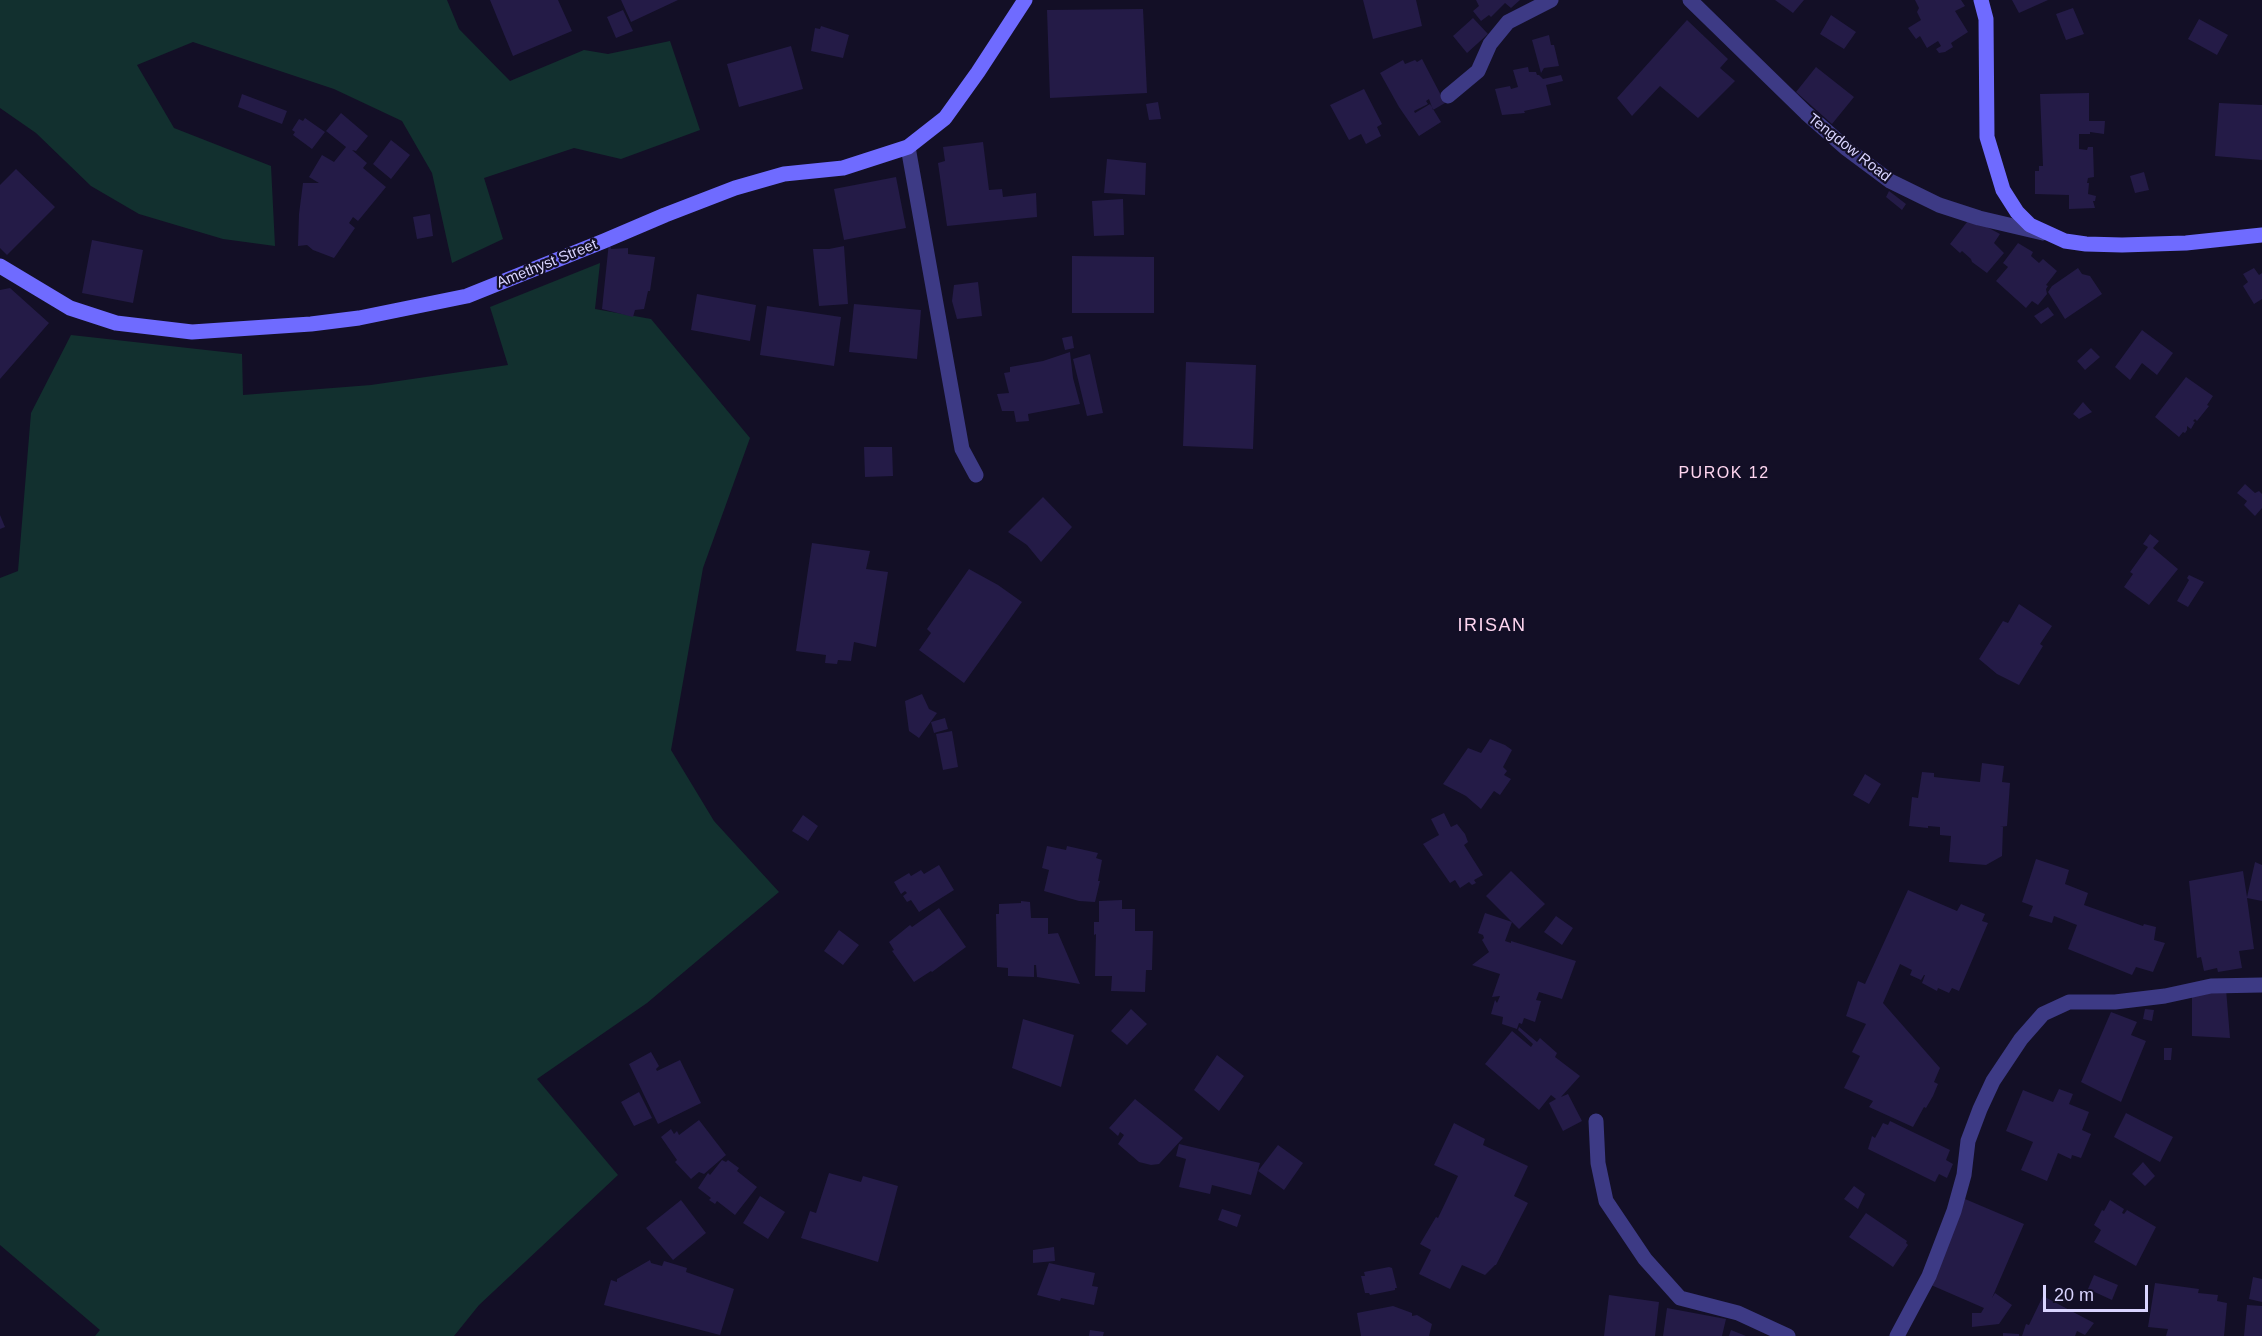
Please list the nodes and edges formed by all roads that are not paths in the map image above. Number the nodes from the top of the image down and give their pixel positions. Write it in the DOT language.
graph roads {
  1 [pos="1025,0"];
  2 [pos="1551,0"];
  3 [pos="1690,0"];
  4 [pos="1981,0"];
  5 [pos="1448,96"];
  6 [pos="908,147"];
  7 [pos="2046,233"];
  8 [pos="2262,235"];
  9 [pos="0,266"];
  10 [pos="976,475"];
  11 [pos="2262,985"];
  12 [pos="1596,1121"];
  13 [pos="1788,1336"];
  14 [pos="1897,1336"];
  1 -- 6 [label="street, Amethyst Street"];
  2 -- 5 [label="street"];
  3 -- 7 [label="street, Tengdow Road"];
  4 -- 7 [label="street, Tengdow Road"];
  6 -- 9 [label="street, Amethyst Street"];
  6 -- 10 [label="street"];
  7 -- 8 [label="street, Tengdow Road"];
  11 -- 14 [label="street"];
  12 -- 13 [label="street"];
}
